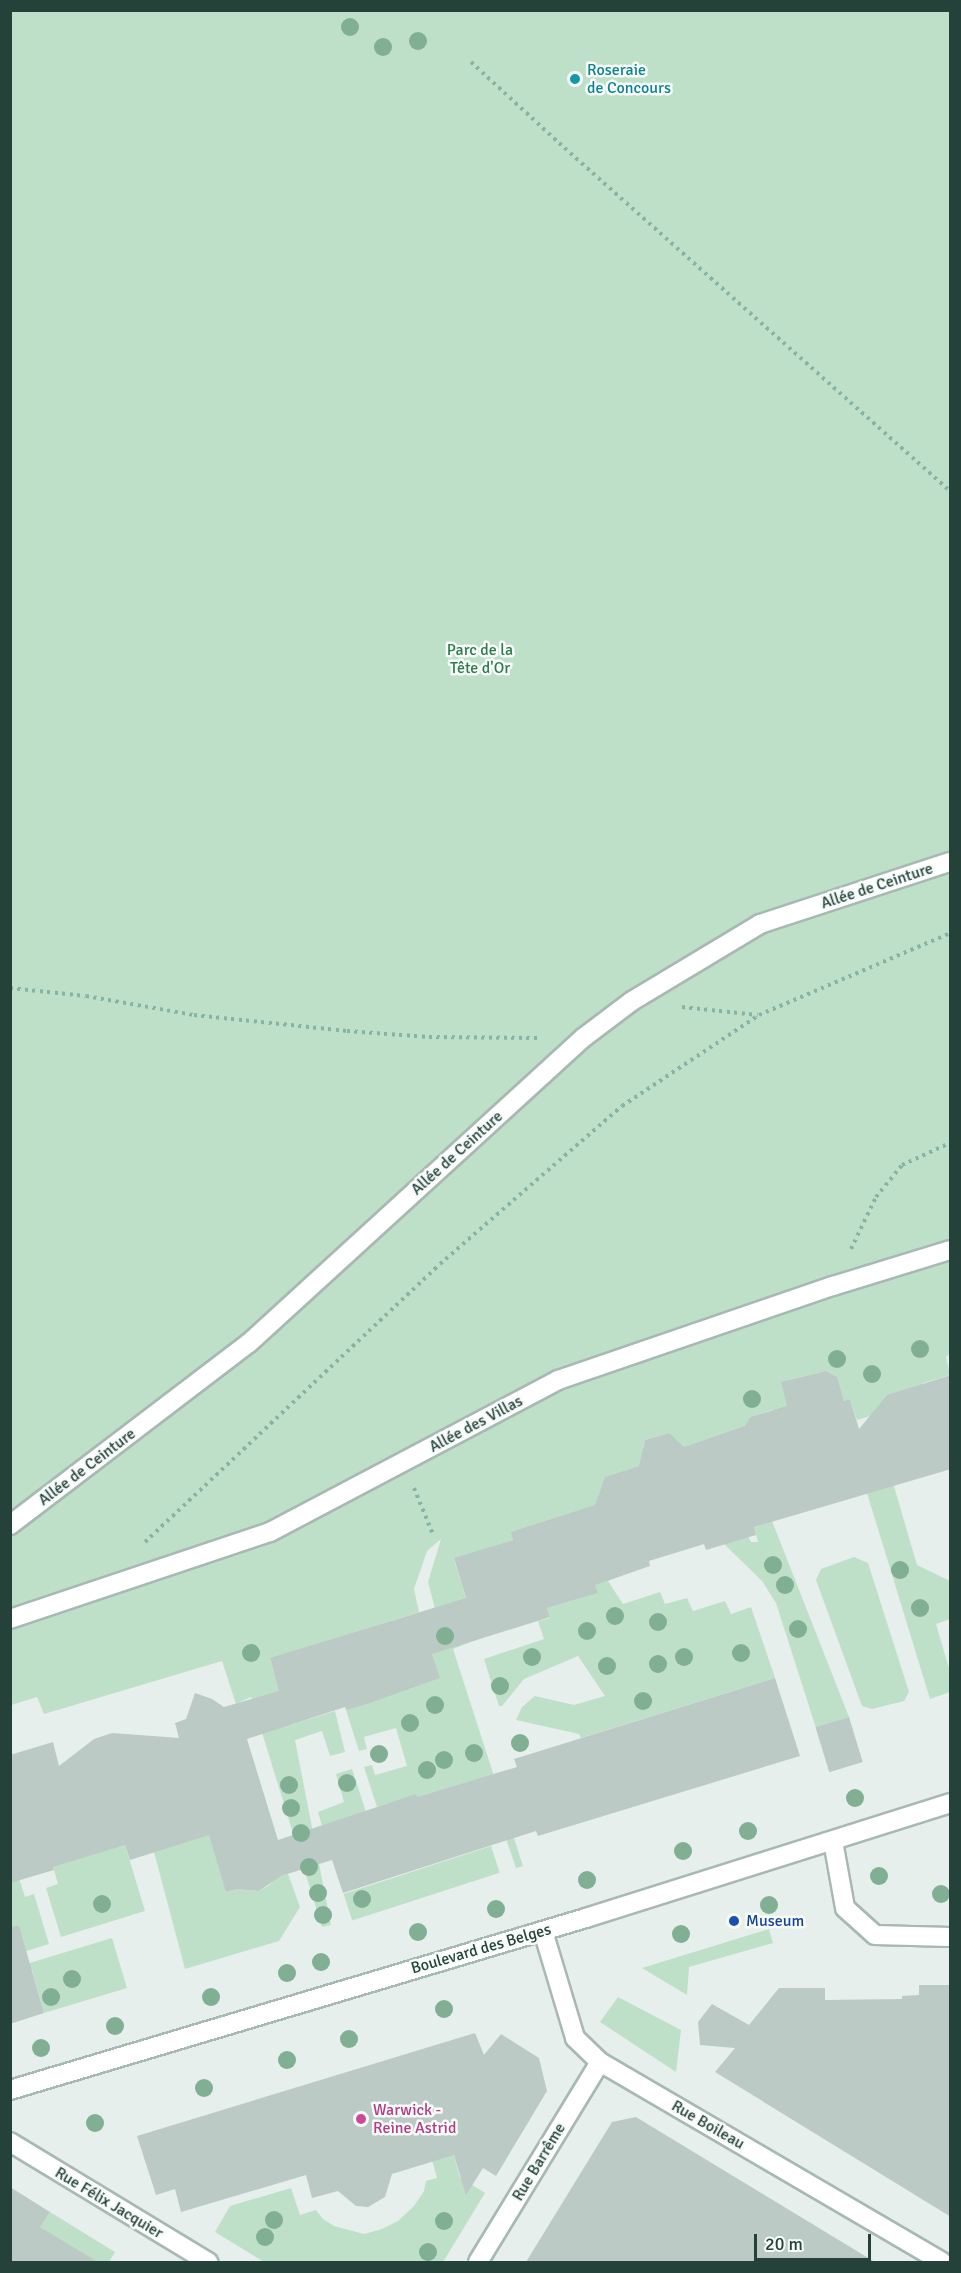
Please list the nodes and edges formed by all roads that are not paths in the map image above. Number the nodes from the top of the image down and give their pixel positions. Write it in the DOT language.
graph roads {
  1 [pos="951,862"];
  2 [pos="951,1250"];
  3 [pos="10,1525"];
  4 [pos="10,1619"];
  5 [pos="951,1803"];
  6 [pos="832,1841"];
  7 [pos="543,1931"];
  8 [pos="951,1937"];
  9 [pos="600,2062"];
  10 [pos="10,2090"];
  11 [pos="10,2142"];
  12 [pos="208,2262"];
  13 [pos="478,2262"];
  14 [pos="942,2262"];
  1 -- 3 [label="street, Allée de Ceinture"];
  2 -- 4 [label="street, Allée des Villas"];
  5 -- 6 [label="street, Boulevard des Belges"];
  6 -- 7 [label="street, Boulevard des Belges"];
  6 -- 8 [label="street"];
  7 -- 9 [label="street, Rue Boileau"];
  7 -- 10 [label="street, Boulevard des Belges"];
  9 -- 13 [label="street, Rue Barrême"];
  9 -- 14 [label="street, Rue Boileau"];
  11 -- 12 [label="street, Rue Félix Jacquier"];
}
